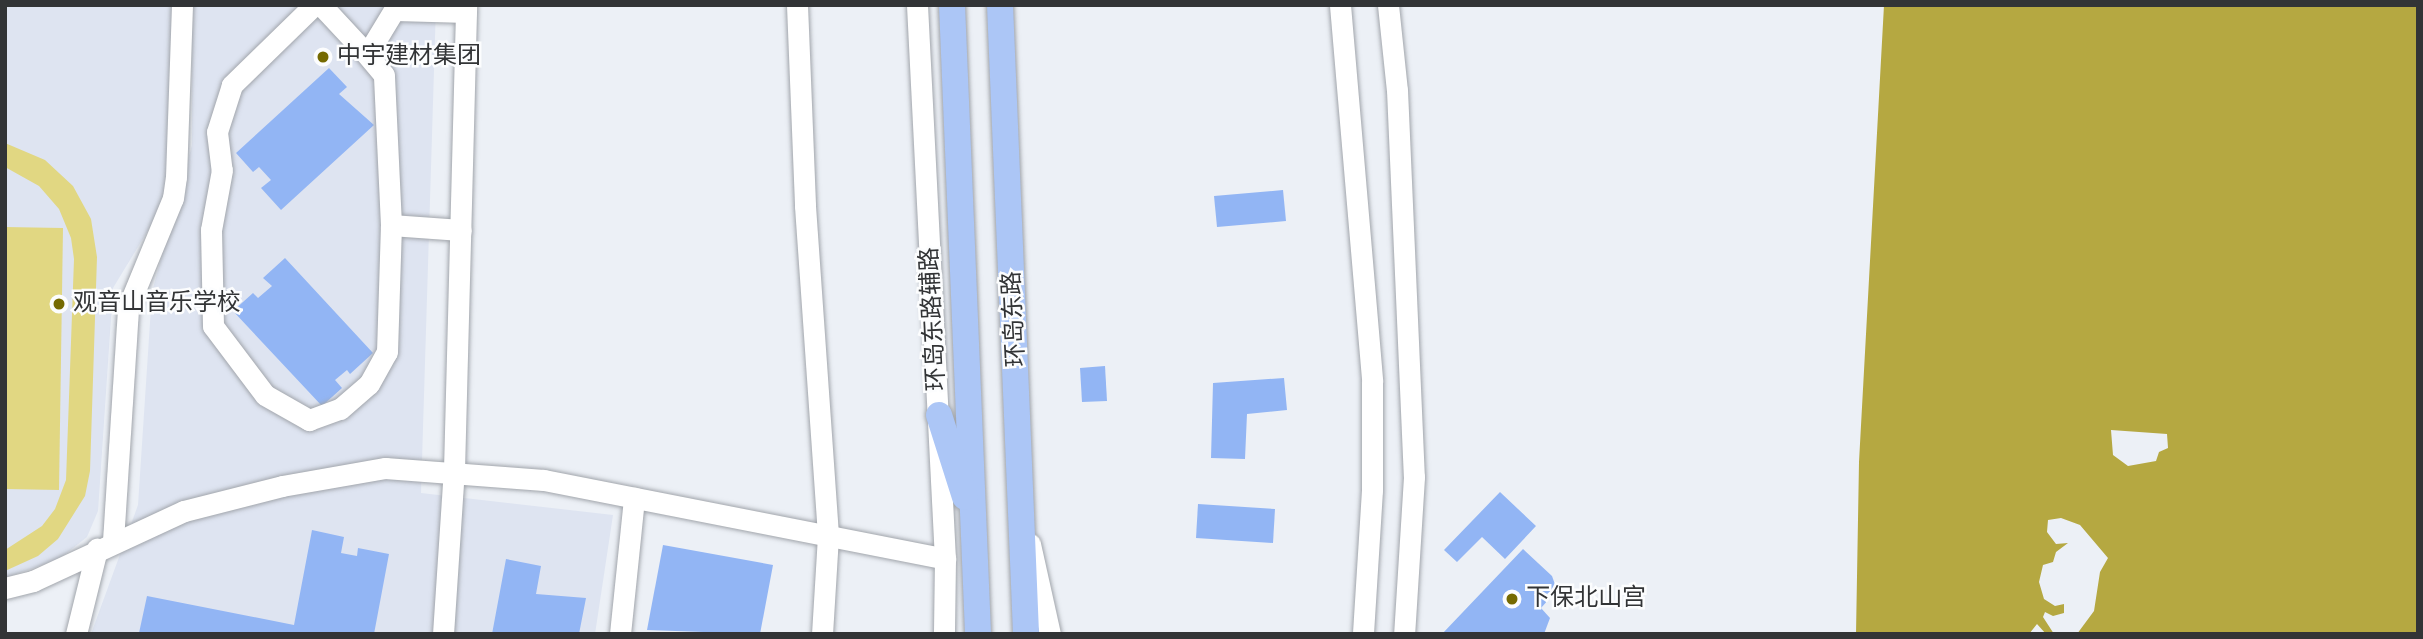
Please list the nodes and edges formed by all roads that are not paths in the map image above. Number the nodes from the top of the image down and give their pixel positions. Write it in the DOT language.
graph roads {
  1 [pos="182,5"];
  2 [pos="314,5"];
  3 [pos="321,5"];
  4 [pos="797,5"];
  5 [pos="917,5"];
  6 [pos="952,5"];
  7 [pos="1000,5"];
  8 [pos="1340,5"];
  9 [pos="1388,5"];
  10 [pos="397,8"];
  11 [pos="466,9"];
  12 [pos="361,48"];
  13 [pos="391,225"];
  14 [pos="461,230"];
  15 [pos="939,415"];
  16 [pos="454,470"];
  17 [pos="634,498"];
  18 [pos="1024,519"];
  19 [pos="975,528"];
  20 [pos="828,536"];
  21 [pos="105,545"];
  22 [pos="945,559"];
  23 [pos="5,588"];
  24 [pos="76,634"];
  25 [pos="443,634"];
  26 [pos="620,634"];
  27 [pos="822,634"];
  28 [pos="944,634"];
  29 [pos="978,634"];
  30 [pos="1026,634"];
  31 [pos="1051,634"];
  32 [pos="1363,634"];
  33 [pos="1404,634"];
  1 -- 21 [label="street"];
  2 -- 13 [label="street"];
  3 -- 12 [label="street"];
  4 -- 20 [label="street"];
  5 -- 15 [label="street, 环岛东路辅路"];
  6 -- 19 [label="main road, 环岛东路"];
  7 -- 18 [label="main road, 环岛东路"];
  8 -- 32 [label="street"];
  9 -- 33 [label="street"];
  10 -- 11 [label="street"];
  10 -- 12 [label="street"];
  11 -- 14 [label="street"];
  12 -- 13 [label="street"];
  13 -- 14 [label="street"];
  14 -- 16 [label="street"];
  15 -- 19 [label="main road"];
  15 -- 22 [label="street, 环岛东路辅路"];
  16 -- 17 [label="street"];
  16 -- 21 [label="street"];
  16 -- 25 [label="street"];
  17 -- 20 [label="street"];
  17 -- 26 [label="street"];
  18 -- 30 [label="main road, 环岛东路"];
  18 -- 31 [label="street"];
  19 -- 29 [label="main road, 环岛东路"];
  20 -- 22 [label="street"];
  20 -- 27 [label="street"];
  21 -- 23 [label="street"];
  21 -- 24 [label="street"];
  22 -- 28 [label="street, 环岛东路辅路"];
}
